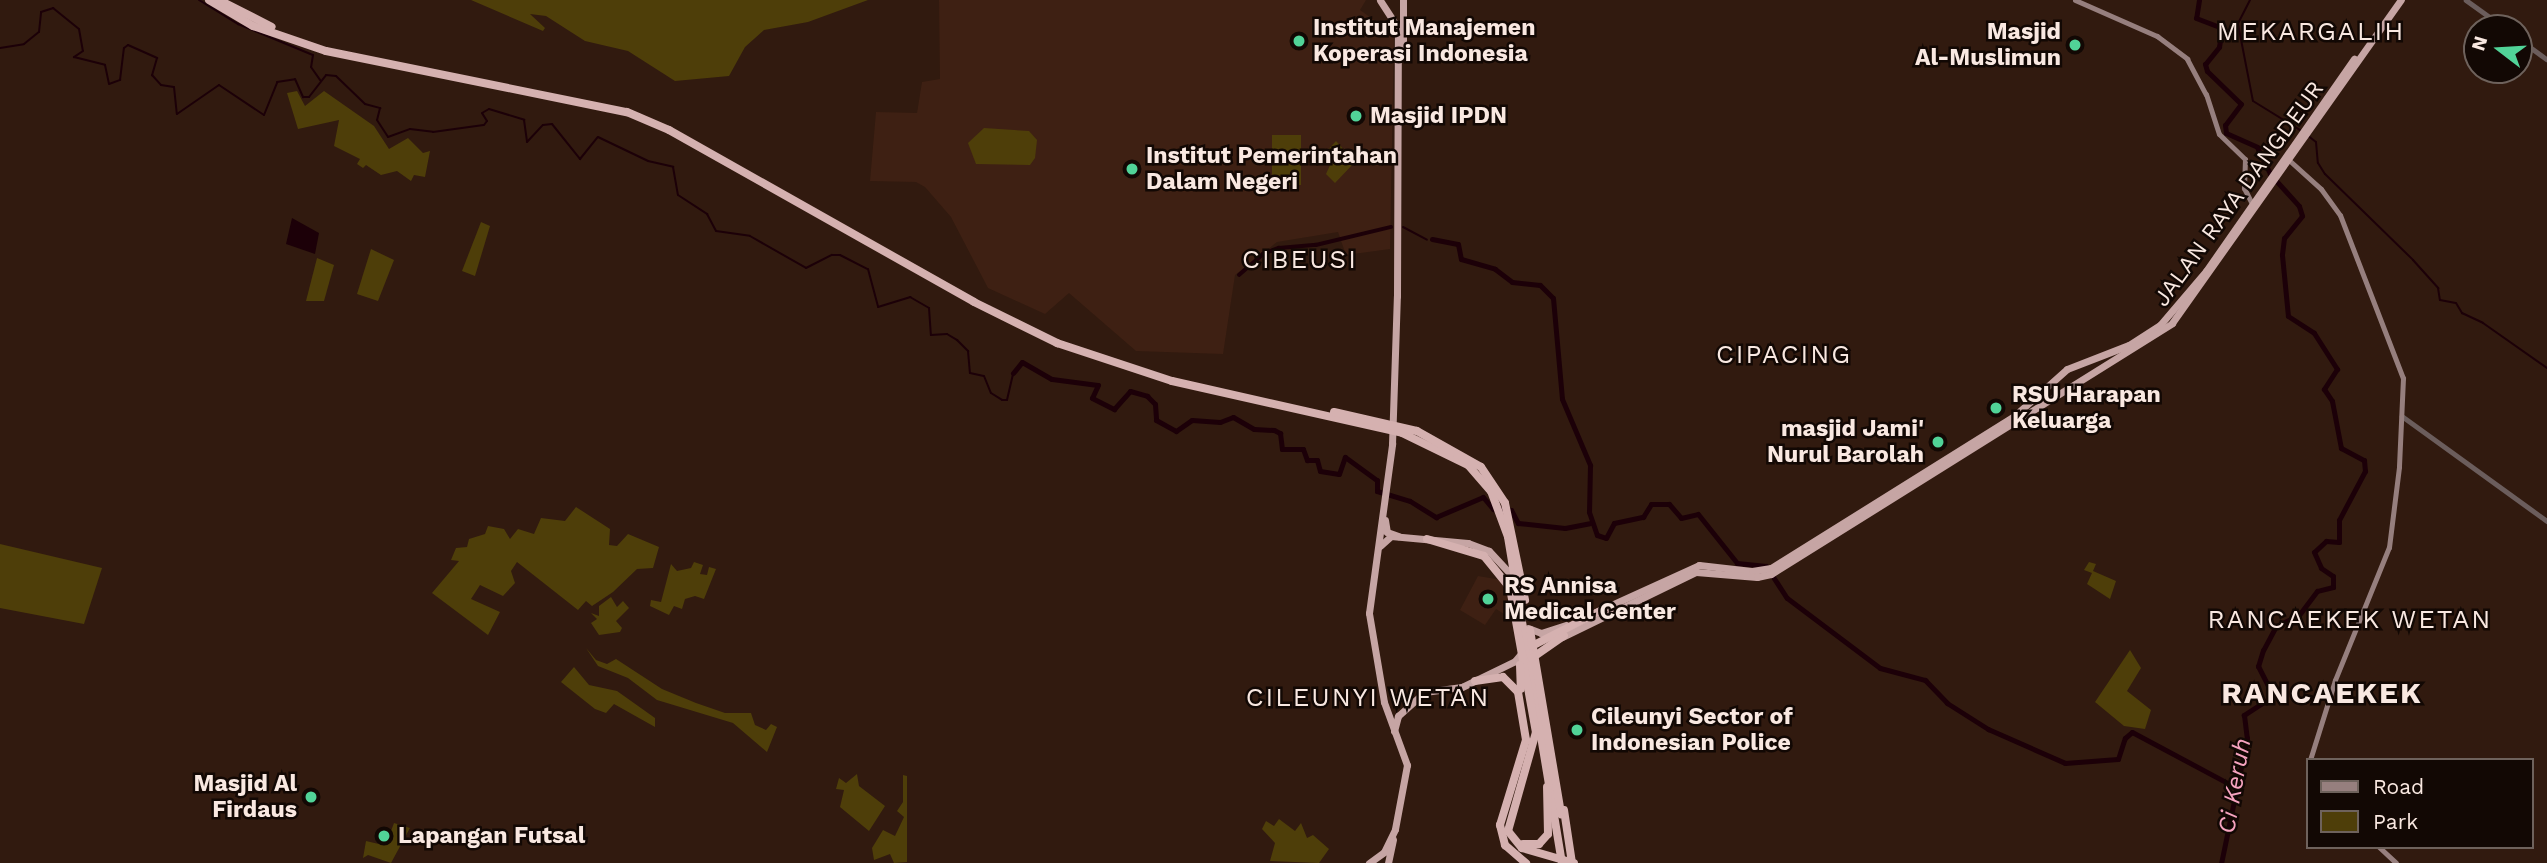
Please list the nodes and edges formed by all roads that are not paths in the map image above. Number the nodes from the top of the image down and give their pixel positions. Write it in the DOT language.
graph roads {
  1 [pos="209,0"];
  2 [pos="219,0"];
  3 [pos="1380,0"];
  4 [pos="1404,0"];
  5 [pos="2075,0"];
  6 [pos="2398,0"];
  7 [pos="2466,0"];
  8 [pos="2486,14"];
  9 [pos="1399,17"];
  10 [pos="2304,133"];
  11 [pos="2290,161"];
  12 [pos="2278,173"];
  13 [pos="2270,184"];
  14 [pos="2252,204"];
  15 [pos="2070,367"];
  16 [pos="2081,382"];
  17 [pos="2052,385"];
  18 [pos="2063,394"];
  19 [pos="2402,416"];
  20 [pos="1384,425"];
  21 [pos="1387,494"];
  22 [pos="2547,521"];
  23 [pos="1398,536"];
  24 [pos="1427,539"];
  25 [pos="1377,556"];
  26 [pos="1767,572"];
  27 [pos="1600,611"];
  28 [pos="1525,621"];
  29 [pos="1564,636"];
  30 [pos="1532,646"];
  31 [pos="1518,663"];
  32 [pos="1502,672"];
  33 [pos="1475,681"];
  34 [pos="1521,689"];
  35 [pos="1386,709"];
  36 [pos="1402,712"];
  37 [pos="1546,732"];
  38 [pos="1395,738"];
  39 [pos="2311,758"];
  40 [pos="1518,760"];
  41 [pos="1529,762"];
  42 [pos="1519,790"];
  43 [pos="2381,849"];
  44 [pos="1387,857"];
  45 [pos="1369,863"];
  46 [pos="1526,863"];
  47 [pos="1567,863"];
  48 [pos="2396,863"];
  1 -- 20 [label="highway"];
  2 -- 20 [label="highway"];
  3 -- 9 [label="highway"];
  4 -- 9 [label="highway"];
  5 -- 14 [label="main road"];
  6 -- 10 [label="highway, JALAN RAYA DANGDEUR"];
  7 -- 8 [label="street"];
  9 -- 21 [label="highway"];
  10 -- 11 [label="highway, JALAN RAYA DANGDEUR"];
  10 -- 12 [label="highway, JALAN RAYA DANGDEUR"];
  11 -- 12 [label="highway, JALAN RAYA DANGDEUR"];
  11 -- 19 [label="main road"];
  12 -- 13 [label="highway, JALAN RAYA DANGDEUR"];
  13 -- 14 [label="highway, JALAN RAYA DANGDEUR"];
  13 -- 16 [label="highway, JALAN RAYA DANGDEUR"];
  14 -- 15 [label="highway, JALAN RAYA DANGDEUR"];
  15 -- 16 [label="highway"];
  15 -- 17 [label="highway"];
  16 -- 18 [label="highway, JALAN RAYA DANGDEUR"];
  17 -- 18 [label="highway"];
  17 -- 26 [label="highway"];
  18 -- 26 [label="highway, JALAN RAYA DANGDEUR"];
  19 -- 22 [label="street"];
  19 -- 39 [label="main road"];
  20 -- 37 [label="highway"];
  21 -- 23 [label="highway"];
  21 -- 25 [label="highway"];
  23 -- 24 [label="highway"];
  23 -- 25 [label="highway"];
  24 -- 28 [label="highway"];
  24 -- 41 [label="highway"];
  25 -- 35 [label="highway"];
  26 -- 27 [label="highway"];
  26 -- 29 [label="highway"];
  27 -- 28 [label="highway"];
  27 -- 30 [label="highway"];
  28 -- 31 [label="highway"];
  29 -- 31 [label="highway"];
  29 -- 34 [label="highway"];
  31 -- 32 [label="highway"];
  31 -- 34 [label="highway"];
  32 -- 33 [label="highway"];
  32 -- 34 [label="highway"];
  33 -- 36 [label="highway"];
  34 -- 40 [label="highway"];
  34 -- 41 [label="highway"];
  35 -- 36 [label="highway"];
  35 -- 38 [label="highway"];
  36 -- 38 [label="highway"];
  37 -- 42 [label="highway"];
  37 -- 47 [label="highway"];
  38 -- 44 [label="highway"];
  40 -- 46 [label="highway"];
  40 -- 47 [label="highway"];
  41 -- 42 [label="highway"];
  42 -- 47 [label="highway"];
  43 -- 48 [label="main road"];
  44 -- 45 [label="highway"];
}
